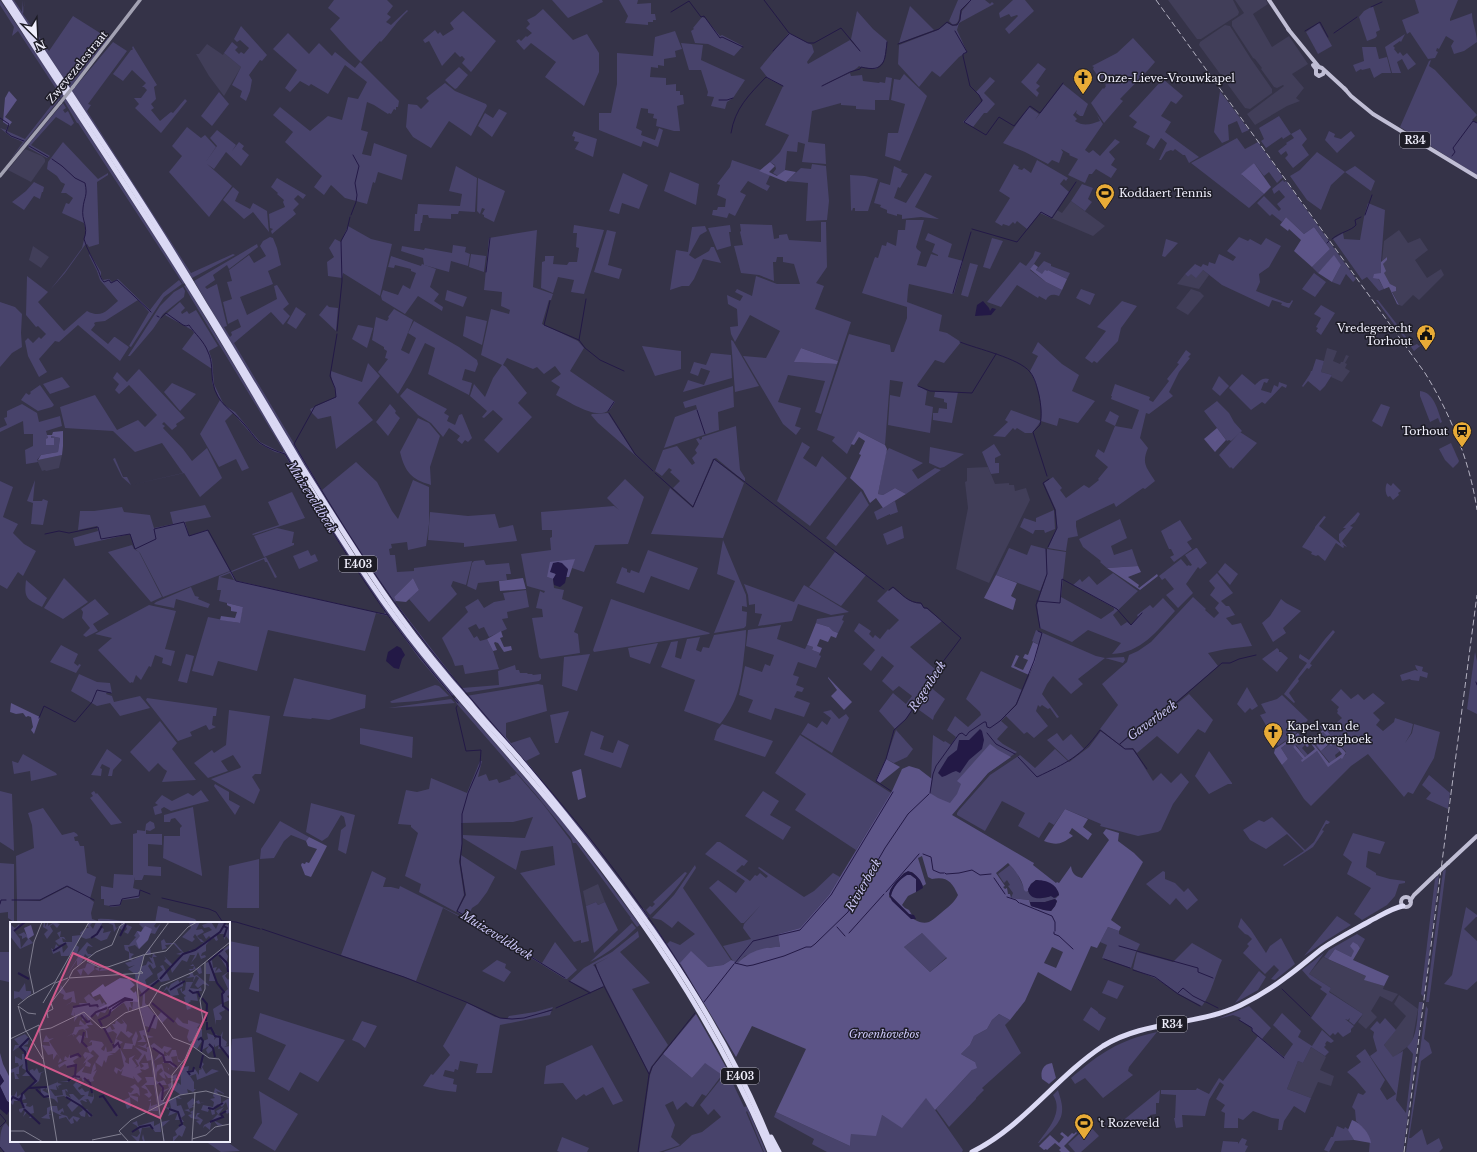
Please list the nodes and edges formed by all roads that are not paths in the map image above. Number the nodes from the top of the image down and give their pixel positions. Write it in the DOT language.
graph roads {
  1 [pos="4,0"];
  2 [pos="9,0"];
  3 [pos="140,0"];
  4 [pos="1269,0"];
  5 [pos="1318,68"];
  6 [pos="1324,72"];
  7 [pos="0,176"];
  8 [pos="1477,178"];
  9 [pos="1477,836"];
  10 [pos="1409,899"];
  11 [pos="1402,904"];
  12 [pos="754,1105"];
  13 [pos="769,1152"];
  14 [pos="774,1152"];
  15 [pos="779,1152"];
  16 [pos="972,1152"];
  1 -- 13 [label="highway, E403"];
  2 -- 12 [label="highway, E403"];
  3 -- 7 [label="main road, Zwevezelestraat, bridge"];
  4 -- 5 [label="main road"];
  5 -- 6 [label="main road"];
  5 -- 6 [label="main road"];
  6 -- 8 [label="main road, R34"];
  9 -- 10 [label="main road, bridge"];
  10 -- 11 [label="main road"];
  10 -- 11 [label="main road"];
  11 -- 16 [label="highway, R34"];
  12 -- 14 [label="highway, E403"];
  12 -- 15 [label="highway"];
}
